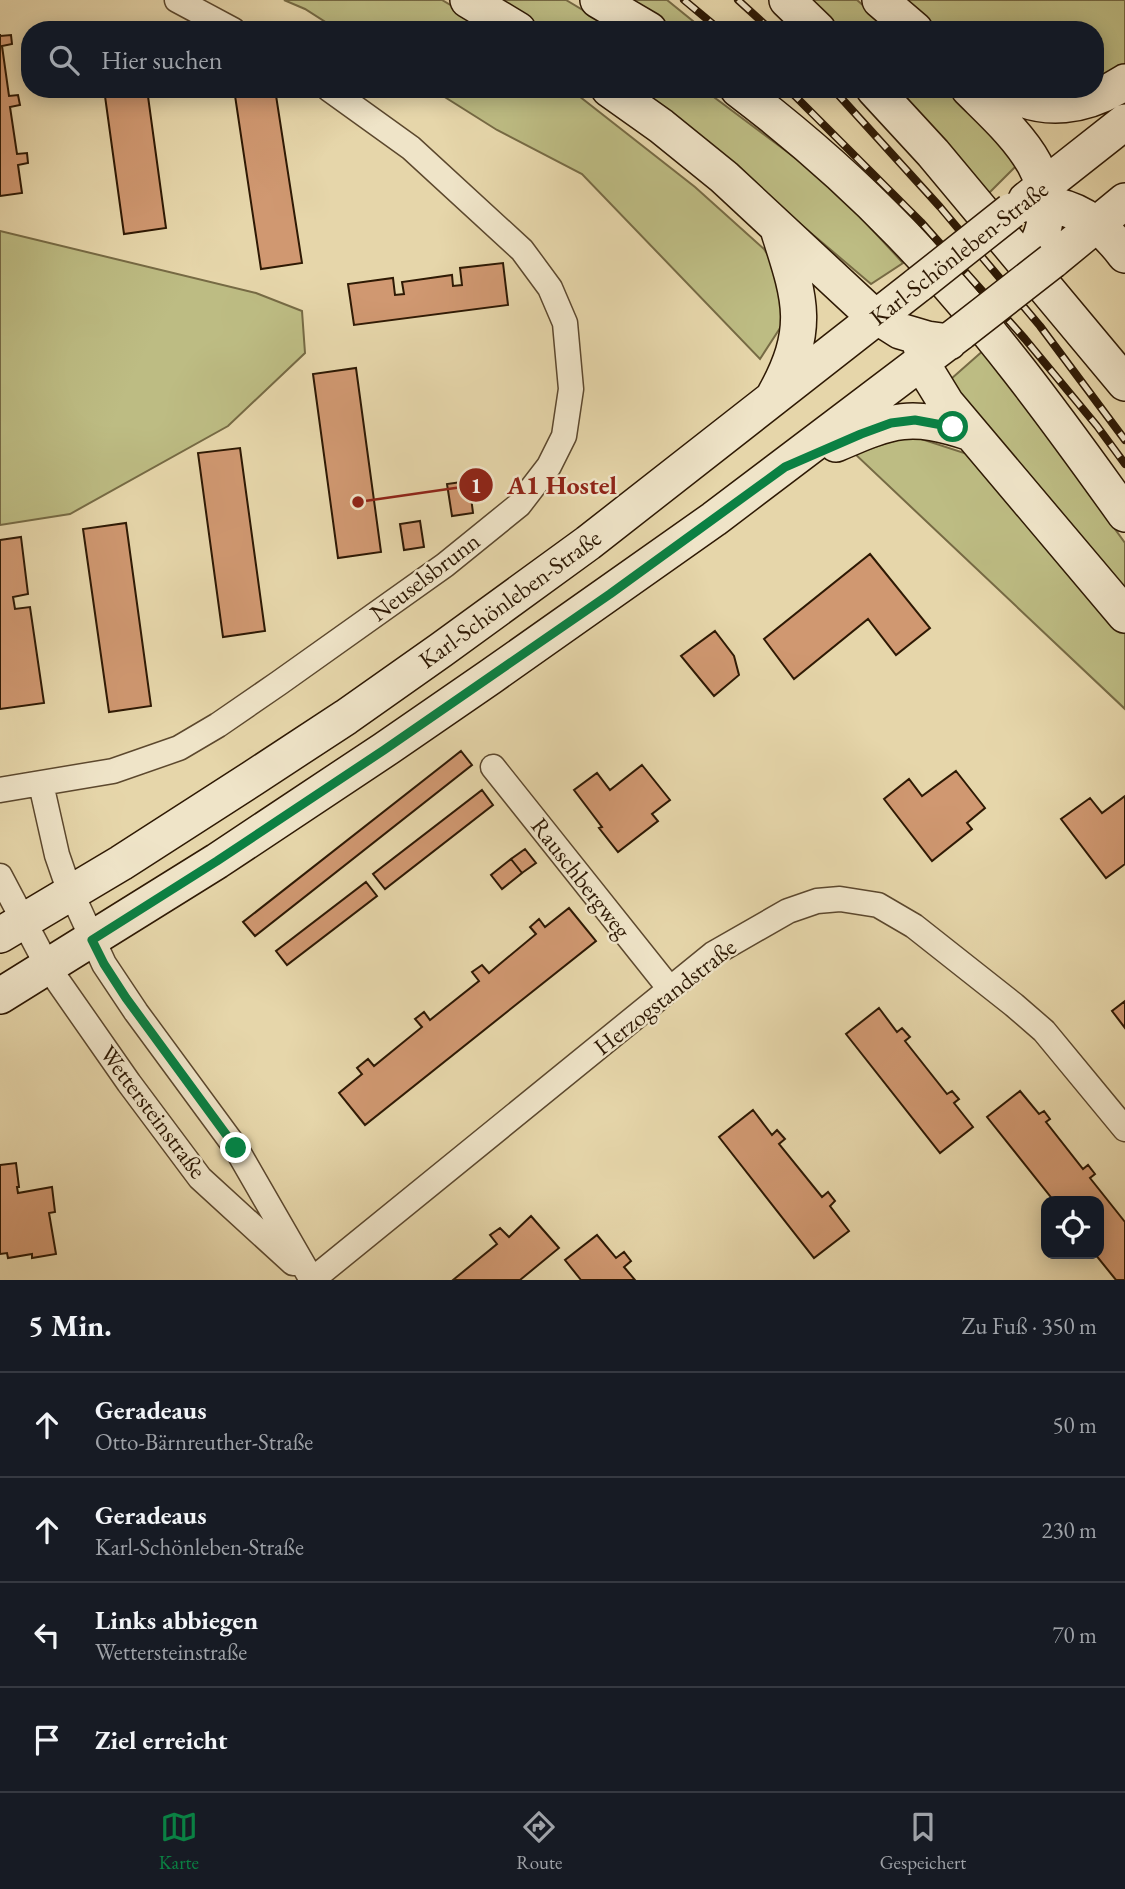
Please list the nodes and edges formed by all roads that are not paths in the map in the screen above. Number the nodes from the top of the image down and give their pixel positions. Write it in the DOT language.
graph roads {
  1 [pos="177,0"];
  2 [pos="468,0"];
  3 [pos="598,0"];
  4 [pos="787,0"];
  5 [pos="880,0"];
  6 [pos="216,21"];
  7 [pos="503,21"];
  8 [pos="634,21"];
  9 [pos="809,21"];
  10 [pos="904,21"];
  11 [pos="1125,82"];
  12 [pos="1104,93"];
  13 [pos="341,98"];
  14 [pos="621,98"];
  15 [pos="749,98"];
  16 [pos="882,98"];
  17 [pos="978,98"];
  18 [pos="1023,98"];
  19 [pos="1094,98"];
  20 [pos="1125,122"];
  21 [pos="1030,201"];
  22 [pos="1125,201"];
  23 [pos="1097,224"];
  24 [pos="776,226"];
  25 [pos="1045,252"];
  26 [pos="1125,254"];
  27 [pos="926,292"];
  28 [pos="877,318"];
  29 [pos="938,343"];
  30 [pos="1125,383"];
  31 [pos="773,399"];
  32 [pos="971,433"];
  33 [pos="785,467"];
  34 [pos="1125,514"];
  35 [pos="1125,615"];
  36 [pos="493,766"];
  37 [pos="41,784"];
  38 [pos="0,790"];
  39 [pos="0,876"];
  40 [pos="72,893"];
  41 [pos="11,928"];
  42 [pos="92,940"];
  43 [pos="48,967"];
  44 [pos="670,989"];
  45 [pos="0,996"];
  46 [pos="1125,1129"];
  47 [pos="312,1280"];
  1 -- 6 [label="street"];
  2 -- 7 [label="main road"];
  3 -- 8 [label="main road"];
  4 -- 9 [label="main road"];
  5 -- 10 [label="main road"];
  11 -- 12 [label="main road"];
  13 -- 37 [label="street, Neuselsbrunn"];
  14 -- 24 [label="main road"];
  15 -- 34 [label="main road"];
  16 -- 30 [label="main road"];
  17 -- 21 [label="main road"];
  18 -- 19 [label="main road"];
  20 -- 21 [label="main road, Karl-Schönleben-Straße"];
  21 -- 23 [label="main road"];
  21 -- 25 [label="main road"];
  21 -- 27 [label="main road, Karl-Schönleben-Straße, bridge"];
  22 -- 23 [label="main road, Karl-Schönleben-Straße"];
  23 -- 25 [label="main road, Karl-Schönleben-Straße"];
  23 -- 26 [label="main road"];
  24 -- 28 [label="main road"];
  24 -- 31 [label="main road"];
  25 -- 29 [label="main road, Karl-Schönleben-Straße, bridge"];
  27 -- 28 [label="main road, Karl-Schönleben-Straße"];
  27 -- 29 [label="main road"];
  28 -- 29 [label="main road"];
  28 -- 31 [label="main road, Karl-Schönleben-Straße"];
  29 -- 32 [label="main road"];
  29 -- 33 [label="main road, Karl-Schönleben-Straße"];
  31 -- 40 [label="main road, Karl-Schönleben-Straße"];
  32 -- 33 [label="main road"];
  32 -- 35 [label="main road"];
  33 -- 42 [label="main road, Karl-Schönleben-Straße"];
  36 -- 44 [label="street, Rauschbergweg"];
  37 -- 38 [label="street, Neuselsbrunn"];
  37 -- 40 [label="street"];
  39 -- 41 [label="street"];
  40 -- 41 [label="main road, Karl-Schönleben-Straße"];
  40 -- 42 [label="street, Wettersteinstraße"];
  41 -- 43 [label="street, Wettersteinstraße"];
  42 -- 43 [label="main road, Karl-Schönleben-Straße"];
  42 -- 43 [label="street, Wettersteinstraße"];
  43 -- 45 [label="main road, Karl-Schönleben-Straße"];
  44 -- 46 [label="street, Herzogstandstraße"];
  44 -- 47 [label="street, Herzogstandstraße"];
}
